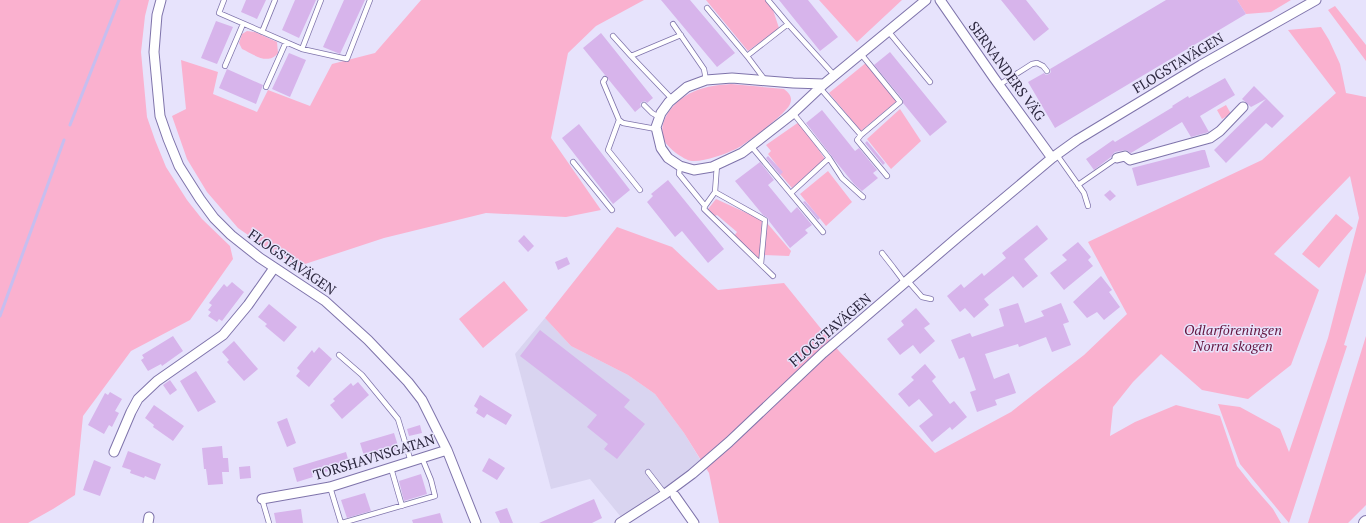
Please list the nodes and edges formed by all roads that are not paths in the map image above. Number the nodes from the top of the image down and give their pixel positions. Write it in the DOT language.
graph roads {
  1 [pos="161,0"];
  2 [pos="224,0"];
  3 [pos="275,0"];
  4 [pos="322,0"];
  5 [pos="370,0"];
  6 [pos="768,0"];
  7 [pos="926,0"];
  8 [pos="940,0"];
  9 [pos="1316,0"];
  10 [pos="707,8"];
  11 [pos="243,24"];
  12 [pos="673,24"];
  13 [pos="788,24"];
  14 [pos="262,32"];
  15 [pos="888,32"];
  16 [pos="681,35"];
  17 [pos="613,36"];
  18 [pos="286,42"];
  19 [pos="302,49"];
  20 [pos="861,54"];
  21 [pos="631,56"];
  22 [pos="747,56"];
  23 [pos="225,66"];
  24 [pos="1047,71"];
  25 [pos="835,76"];
  26 [pos="605,79"];
  27 [pos="706,80"];
  28 [pos="766,81"];
  29 [pos="930,82"];
  30 [pos="999,85"];
  31 [pos="822,86"];
  32 [pos="266,87"];
  33 [pos="672,99"];
  34 [pos="644,105"];
  35 [pos="1243,107"];
  36 [pos="793,113"];
  37 [pos="659,117"];
  38 [pos="618,120"];
  39 [pos="656,129"];
  40 [pos="861,135"];
  41 [pos="751,146"];
  42 [pos="1055,156"];
  43 [pos="829,158"];
  44 [pos="1117,158"];
  45 [pos="574,162"];
  46 [pos="717,165"];
  47 [pos="680,166"];
  48 [pos="887,176"];
  49 [pos="1078,185"];
  50 [pos="640,190"];
  51 [pos="716,192"];
  52 [pos="790,193"];
  53 [pos="863,197"];
  54 [pos="705,206"];
  55 [pos="1088,206"];
  56 [pos="612,210"];
  57 [pos="823,232"];
  58 [pos="882,253"];
  59 [pos="761,264"];
  60 [pos="274,268"];
  61 [pos="773,276"];
  62 [pos="906,282"];
  63 [pos="931,299"];
  64 [pos="340,356"];
  65 [pos="447,450"];
  66 [pos="114,452"];
  67 [pos="422,458"];
  68 [pos="412,462"];
  69 [pos="391,468"];
  70 [pos="648,472"];
  71 [pos="330,487"];
  72 [pos="664,494"];
  73 [pos="675,496"];
  74 [pos="262,499"];
  75 [pos="402,506"];
  76 [pos="268,523"];
  77 [pos="342,523"];
  78 [pos="476,523"];
  79 [pos="620,523"];
  80 [pos="694,523"];
  1 -- 60 [label="street, FLOGSTAVÄGEN"];
  2 -- 11 [label="lane"];
  3 -- 14 [label="lane"];
  4 -- 19 [label="lane"];
  5 -- 19 [label="lane"];
  6 -- 13 [label="lane"];
  7 -- 15 [label="street"];
  8 -- 30 [label="street, SERNANDERS VÄG"];
  9 -- 42 [label="street, FLOGSTAVÄGEN"];
  10 -- 22 [label="lane"];
  11 -- 14 [label="lane"];
  11 -- 23 [label="lane"];
  12 -- 16 [label="lane"];
  13 -- 22 [label="lane"];
  13 -- 25 [label="lane"];
  14 -- 18 [label="lane"];
  15 -- 20 [label="street"];
  15 -- 29 [label="lane"];
  16 -- 21 [label="lane"];
  16 -- 27 [label="lane"];
  17 -- 21 [label="lane"];
  18 -- 19 [label="lane"];
  18 -- 32 [label="lane"];
  20 -- 25 [label="street"];
  20 -- 40 [label="lane"];
  21 -- 33 [label="lane"];
  22 -- 28 [label="lane"];
  24 -- 30 [label="lane"];
  25 -- 31 [label="street"];
  26 -- 38 [label="lane"];
  27 -- 28 [label="street"];
  27 -- 33 [label="street"];
  28 -- 31 [label="street"];
  30 -- 42 [label="street, SERNANDERS VÄG"];
  31 -- 36 [label="street"];
  31 -- 40 [label="lane"];
  33 -- 37 [label="street"];
  34 -- 37 [label="lane"];
  35 -- 44 [label="street"];
  36 -- 41 [label="street"];
  36 -- 43 [label="lane"];
  37 -- 39 [label="street"];
  38 -- 39 [label="lane"];
  38 -- 50 [label="lane"];
  39 -- 47 [label="street"];
  40 -- 48 [label="lane"];
  41 -- 46 [label="street"];
  41 -- 52 [label="lane"];
  42 -- 49 [label="lane"];
  42 -- 62 [label="street, FLOGSTAVÄGEN"];
  43 -- 52 [label="lane"];
  43 -- 53 [label="lane"];
  44 -- 49 [label="lane"];
  45 -- 56 [label="lane"];
  46 -- 47 [label="street"];
  46 -- 51 [label="lane"];
  47 -- 54 [label="lane"];
  49 -- 55 [label="lane"];
  51 -- 54 [label="lane"];
  51 -- 59 [label="lane"];
  52 -- 57 [label="lane"];
  54 -- 59 [label="lane"];
  58 -- 62 [label="lane"];
  59 -- 61 [label="lane"];
  60 -- 65 [label="street, FLOGSTAVÄGEN"];
  60 -- 66 [label="street"];
  62 -- 63 [label="lane"];
  62 -- 72 [label="street, FLOGSTAVÄGEN"];
  64 -- 68 [label="lane"];
  65 -- 67 [label="street, TORSHAVNSGATAN"];
  65 -- 78 [label="street, FLOGSTAVÄGEN"];
  67 -- 68 [label="street, TORSHAVNSGATAN"];
  67 -- 75 [label="lane"];
  68 -- 69 [label="street, TORSHAVNSGATAN"];
  69 -- 71 [label="street, TORSHAVNSGATAN"];
  69 -- 75 [label="lane"];
  70 -- 72 [label="lane"];
  71 -- 74 [label="street, TORSHAVNSGATAN"];
  71 -- 77 [label="lane"];
  72 -- 79 [label="street, FLOGSTAVÄGEN"];
  73 -- 80 [label="street"];
  74 -- 76 [label="lane"];
  75 -- 77 [label="lane"];
}
